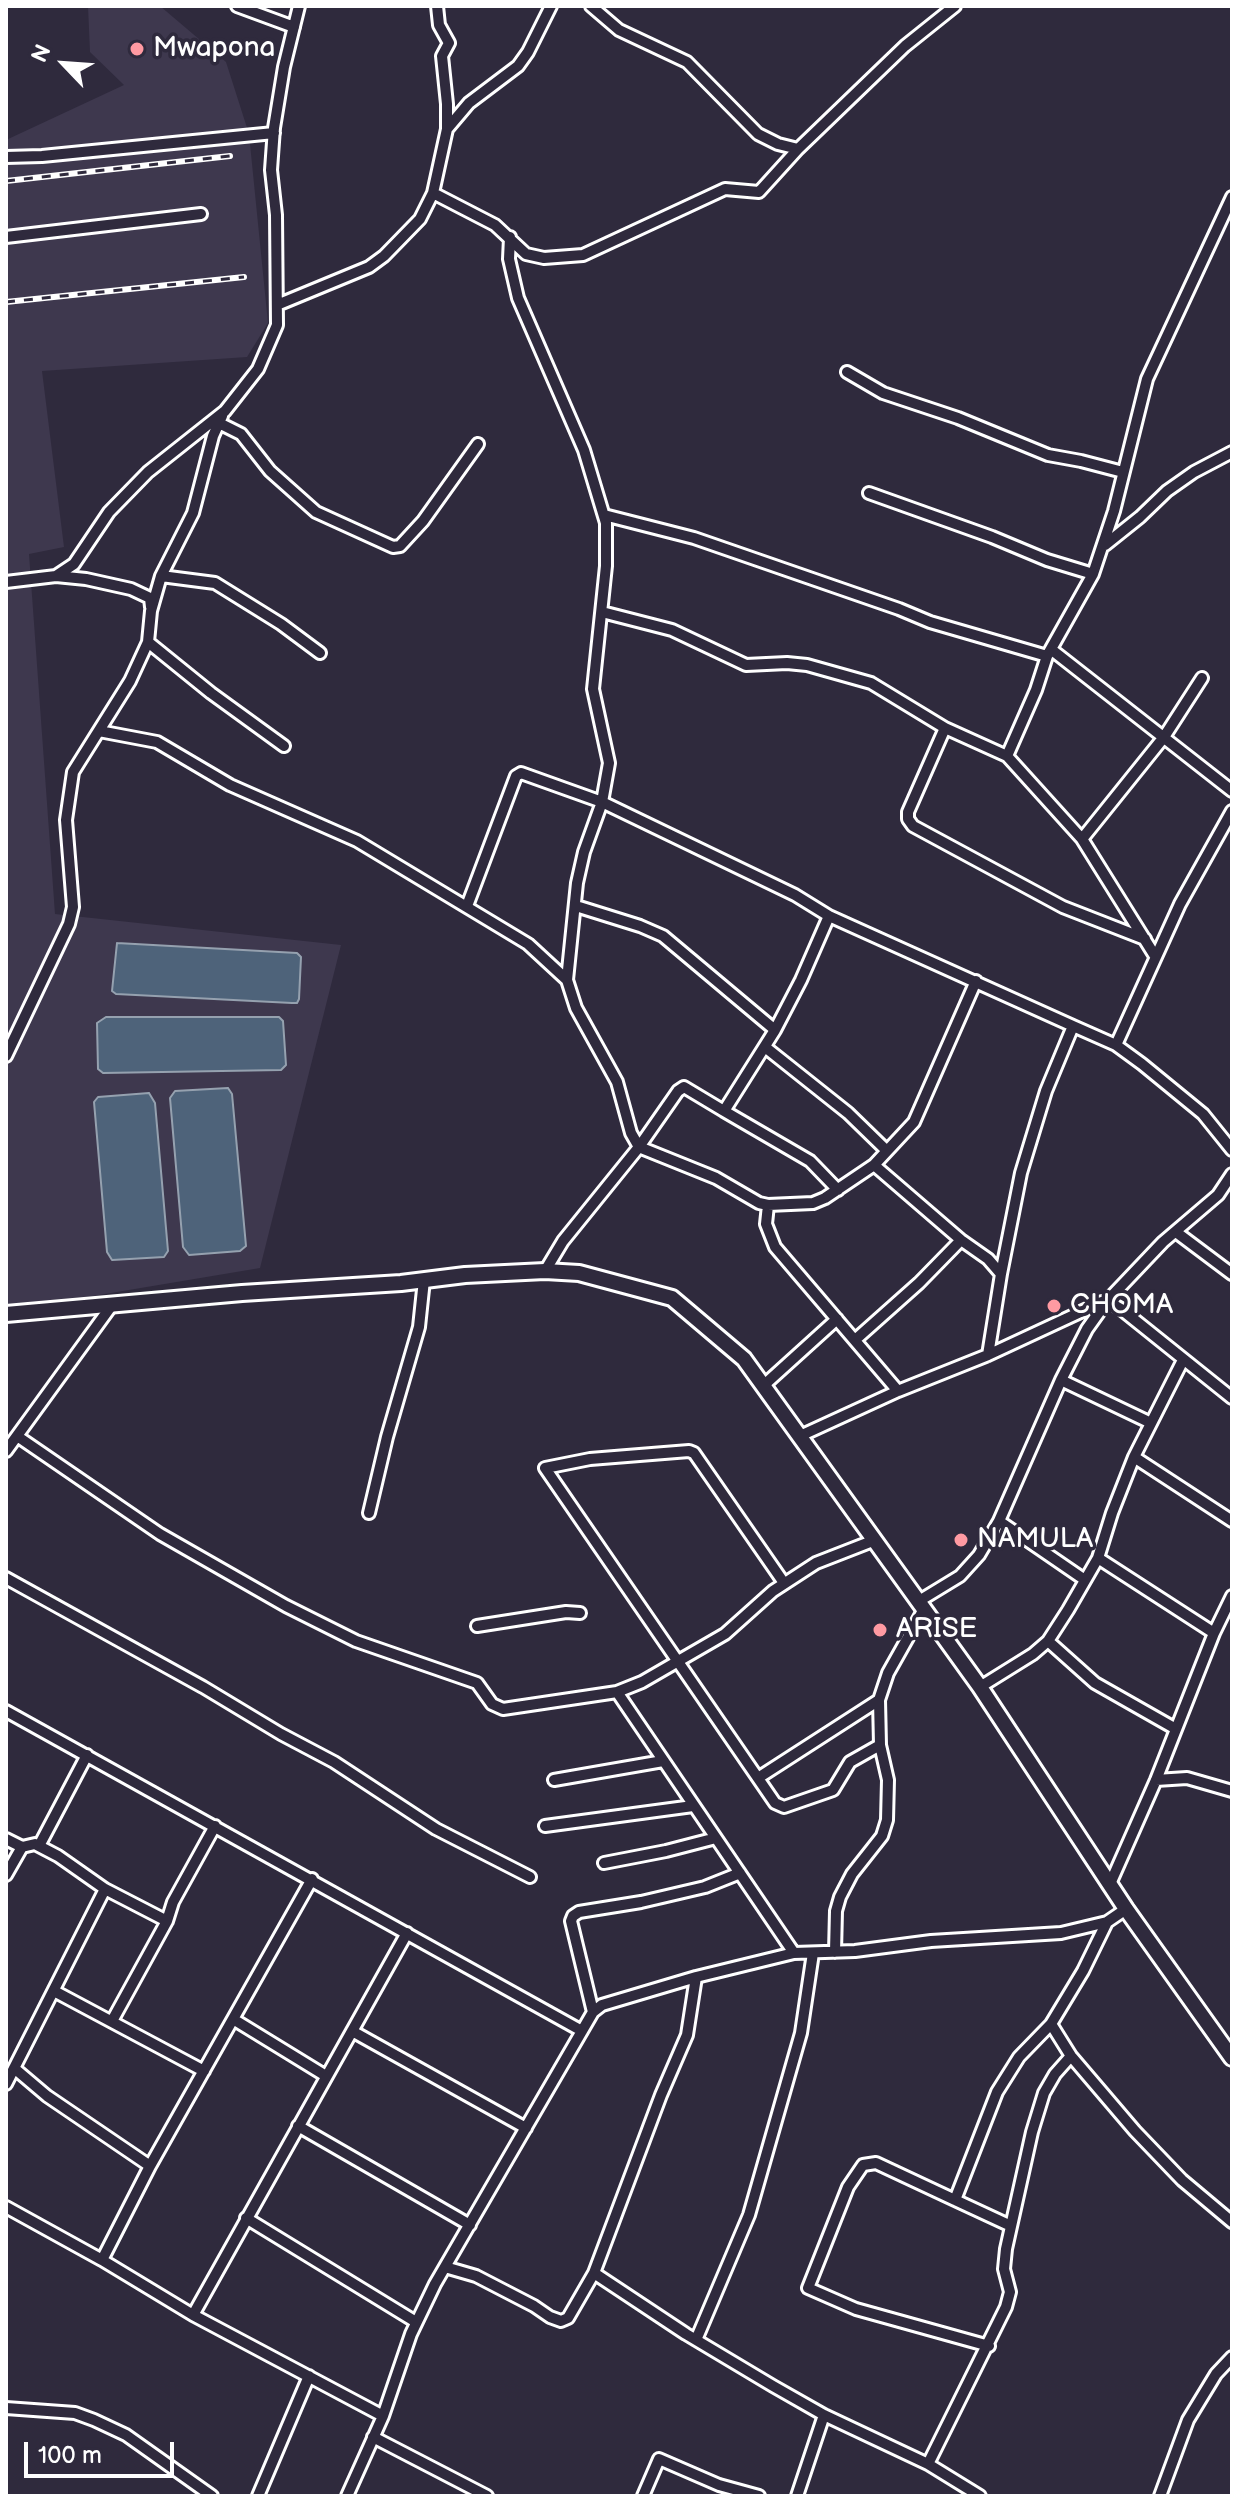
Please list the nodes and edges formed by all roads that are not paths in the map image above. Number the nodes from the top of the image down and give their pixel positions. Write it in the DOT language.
graph roads {
  1 [pos="237,6"];
  2 [pos="299,6"];
  3 [pos="437,6"];
  4 [pos="551,6"];
  5 [pos="591,6"];
  6 [pos="955,6"];
  7 [pos="294,27"];
  8 [pos="447,129"];
  9 [pos="274,133"];
  10 [pos="798,149"];
  11 [pos="6,157"];
  12 [pos="433,193"];
  13 [pos="1232,197"];
  14 [pos="201,214"];
  15 [pos="6,237"];
  16 [pos="510,237"];
  17 [pos="277,305"];
  18 [pos="847,372"];
  19 [pos="225,411"];
  20 [pos="219,423"];
  21 [pos="478,444"];
  22 [pos="1232,452"];
  23 [pos="1123,472"];
  24 [pos="869,493"];
  25 [pos="604,515"];
  26 [pos="1104,546"];
  27 [pos="1093,574"];
  28 [pos="56,576"];
  29 [pos="161,576"];
  30 [pos="6,582"];
  31 [pos="151,611"];
  32 [pos="602,612"];
  33 [pos="148,642"];
  34 [pos="320,653"];
  35 [pos="1049,653"];
  36 [pos="1202,678"];
  37 [pos="945,728"];
  38 [pos="99,731"];
  39 [pos="1164,737"];
  40 [pos="284,746"];
  41 [pos="1007,756"];
  42 [pos="1232,791"];
  43 [pos="602,802"];
  44 [pos="1232,811"];
  45 [pos="1082,839"];
  46 [pos="467,906"];
  47 [pos="576,906"];
  48 [pos="829,916"];
  49 [pos="1145,939"];
  50 [pos="1155,956"];
  51 [pos="567,980"];
  52 [pos="976,981"];
  53 [pos="1073,1026"];
  54 [pos="775,1030"];
  55 [pos="1116,1045"];
  56 [pos="765,1047"];
  57 [pos="6,1056"];
  58 [pos="724,1111"];
  59 [pos="639,1147"];
  60 [pos="886,1150"];
  61 [pos="1232,1150"];
  62 [pos="874,1165"];
  63 [pos="1232,1174"];
  64 [pos="838,1190"];
  65 [pos="768,1205"];
  66 [pos="1176,1232"];
  67 [pos="961,1240"];
  68 [pos="545,1271"];
  69 [pos="1001,1274"];
  70 [pos="1232,1274"];
  71 [pos="424,1280"];
  72 [pos="1107,1301"];
  73 [pos="112,1305"];
  74 [pos="6,1314"];
  75 [pos="837,1319"];
  76 [pos="855,1340"];
  77 [pos="988,1355"];
  78 [pos="1183,1360"];
  79 [pos="1061,1380"];
  80 [pos="763,1386"];
  81 [pos="898,1391"];
  82 [pos="1232,1398"];
  83 [pos="1151,1423"];
  84 [pos="17,1436"];
  85 [pos="800,1436"];
  86 [pos="6,1451"];
  87 [pos="1134,1457"];
  88 [pos="369,1513"];
  89 [pos="999,1521"];
  90 [pos="1232,1521"];
  91 [pos="875,1540"];
  92 [pos="1098,1558"];
  93 [pos="6,1578"];
  94 [pos="1085,1580"];
  95 [pos="784,1583"];
  96 [pos="1232,1596"];
  97 [pos="921,1605"];
  98 [pos="580,1613"];
  99 [pos="477,1626"];
  100 [pos="1214,1633"];
  101 [pos="1048,1641"];
  102 [pos="677,1663"];
  103 [pos="980,1687"];
  104 [pos="617,1692"];
  105 [pos="879,1700"];
  106 [pos="6,1711"];
  107 [pos="1176,1729"];
  108 [pos="880,1745"];
  109 [pos="87,1755"];
  110 [pos="663,1761"];
  111 [pos="758,1778"];
  112 [pos="554,1780"];
  113 [pos="1156,1780"];
  114 [pos="1232,1791"];
  115 [pos="693,1806"];
  116 [pos="215,1826"];
  117 [pos="545,1826"];
  118 [pos="716,1838"];
  119 [pos="6,1839"];
  120 [pos="39,1846"];
  121 [pos="22,1847"];
  122 [pos="604,1863"];
  123 [pos="740,1873"];
  124 [pos="6,1875"];
  125 [pos="530,1877"];
  126 [pos="312,1879"];
  127 [pos="1110,1884"];
  128 [pos="105,1889"];
  129 [pos="1126,1909"];
  130 [pos="167,1921"];
  131 [pos="1107,1922"];
  132 [pos="407,1933"];
  133 [pos="835,1952"];
  134 [pos="794,1953"];
  135 [pos="813,1953"];
  136 [pos="696,1977"];
  137 [pos="54,1991"];
  138 [pos="593,2012"];
  139 [pos="233,2019"];
  140 [pos="112,2021"];
  141 [pos="1051,2024"];
  142 [pos="352,2031"];
  143 [pos="582,2031"];
  144 [pos="1071,2056"];
  145 [pos="1232,2058"];
  146 [pos="14,2068"];
  147 [pos="204,2071"];
  148 [pos="326,2076"];
  149 [pos="6,2084"];
  150 [pos="298,2126"];
  151 [pos="526,2128"];
  152 [pos="150,2166"];
  153 [pos="955,2200"];
  154 [pos="6,2207"];
  155 [pos="246,2218"];
  156 [pos="1232,2222"];
  157 [pos="470,2225"];
  158 [pos="1011,2226"];
  159 [pos="105,2263"];
  160 [pos="445,2267"];
  161 [pos="594,2273"];
  162 [pos="193,2315"];
  163 [pos="416,2322"];
  164 [pos="696,2340"];
  165 [pos="989,2346"];
  166 [pos="1232,2357"];
  167 [pos="309,2376"];
  168 [pos="6,2408"];
  169 [pos="824,2415"];
  170 [pos="383,2416"];
  171 [pos="373,2437"];
  172 [pos="928,2464"];
  173 [pos="212,2496"];
  174 [pos="258,2496"];
  175 [pos="347,2496"];
  176 [pos="487,2496"];
  177 [pos="643,2496"];
  178 [pos="759,2496"];
  179 [pos="797,2496"];
  180 [pos="980,2496"];
  181 [pos="1160,2496"];
  1 -- 7 [label="street"];
  2 -- 7 [label="street"];
  3 -- 8 [label="street"];
  4 -- 8 [label="street"];
  5 -- 10 [label="street"];
  6 -- 10 [label="street"];
  7 -- 9 [label="street"];
  8 -- 12 [label="street"];
  9 -- 11 [label="street"];
  9 -- 17 [label="street"];
  10 -- 16 [label="street"];
  12 -- 16 [label="street"];
  12 -- 17 [label="street"];
  13 -- 23 [label="street"];
  14 -- 15 [label="street"];
  16 -- 25 [label="street"];
  17 -- 19 [label="street"];
  18 -- 23 [label="street"];
  19 -- 20 [label="street"];
  19 -- 28 [label="street"];
  20 -- 21 [label="street"];
  20 -- 29 [label="street"];
  22 -- 26 [label="street"];
  23 -- 26 [label="street"];
  24 -- 27 [label="street"];
  25 -- 32 [label="street"];
  25 -- 35 [label="street"];
  26 -- 27 [label="street"];
  27 -- 35 [label="street"];
  28 -- 30 [label="street"];
  28 -- 31 [label="street"];
  29 -- 31 [label="street"];
  29 -- 34 [label="street"];
  31 -- 33 [label="street"];
  32 -- 37 [label="street"];
  32 -- 43 [label="street"];
  33 -- 38 [label="street"];
  33 -- 40 [label="street"];
  35 -- 39 [label="street"];
  35 -- 41 [label="street"];
  36 -- 39 [label="street"];
  37 -- 41 [label="street"];
  37 -- 49 [label="street"];
  38 -- 46 [label="street"];
  38 -- 57 [label="street"];
  39 -- 42 [label="street"];
  39 -- 45 [label="street"];
  41 -- 45 [label="street"];
  43 -- 46 [label="street"];
  43 -- 47 [label="street"];
  43 -- 48 [label="street"];
  44 -- 50 [label="street"];
  45 -- 49 [label="street"];
  46 -- 51 [label="street"];
  47 -- 51 [label="street"];
  47 -- 54 [label="street"];
  48 -- 52 [label="street"];
  48 -- 54 [label="street"];
  49 -- 50 [label="street"];
  50 -- 55 [label="street"];
  51 -- 59 [label="street"];
  52 -- 53 [label="street"];
  52 -- 60 [label="street"];
  53 -- 55 [label="street"];
  53 -- 69 [label="street"];
  54 -- 56 [label="street"];
  55 -- 61 [label="street"];
  56 -- 58 [label="street"];
  56 -- 60 [label="street"];
  58 -- 59 [label="street"];
  58 -- 64 [label="street"];
  59 -- 65 [label="street"];
  59 -- 68 [label="street"];
  60 -- 62 [label="street"];
  62 -- 64 [label="street"];
  62 -- 67 [label="street"];
  63 -- 66 [label="street"];
  64 -- 65 [label="street"];
  65 -- 75 [label="street"];
  66 -- 70 [label="street"];
  66 -- 72 [label="street"];
  67 -- 69 [label="street"];
  67 -- 76 [label="street"];
  68 -- 71 [label="street"];
  68 -- 80 [label="street"];
  69 -- 77 [label="street"];
  71 -- 73 [label="street"];
  71 -- 88 [label="street"];
  72 -- 77 [label="street"];
  72 -- 78 [label="street"];
  72 -- 79 [label="street"];
  73 -- 74 [label="street"];
  73 -- 84 [label="street"];
  75 -- 76 [label="street"];
  75 -- 80 [label="street"];
  76 -- 81 [label="street"];
  77 -- 81 [label="street"];
  78 -- 82 [label="street"];
  78 -- 83 [label="street"];
  79 -- 83 [label="street"];
  79 -- 89 [label="street"];
  80 -- 85 [label="street"];
  81 -- 85 [label="street"];
  83 -- 87 [label="street"];
  84 -- 86 [label="street"];
  84 -- 104 [label="street"];
  85 -- 91 [label="street"];
  87 -- 90 [label="street"];
  87 -- 92 [label="street"];
  89 -- 94 [label="street"];
  89 -- 97 [label="street"];
  91 -- 95 [label="street"];
  91 -- 97 [label="street"];
  92 -- 94 [label="street"];
  92 -- 100 [label="street"];
  93 -- 125 [label="street"];
  94 -- 101 [label="street"];
  95 -- 102 [label="street"];
  95 -- 102 [label="street"];
  96 -- 100 [label="street"];
  97 -- 103 [label="street"];
  97 -- 105 [label="street"];
  98 -- 99 [label="street"];
  100 -- 107 [label="street"];
  101 -- 103 [label="street"];
  101 -- 107 [label="street"];
  102 -- 104 [label="street"];
  102 -- 111 [label="street"];
  103 -- 127 [label="street"];
  104 -- 110 [label="street"];
  105 -- 108 [label="street"];
  105 -- 111 [label="street"];
  106 -- 109 [label="street"];
  107 -- 113 [label="street"];
  108 -- 111 [label="street"];
  108 -- 133 [label="street"];
  109 -- 116 [label="street"];
  109 -- 120 [label="street"];
  110 -- 112 [label="street"];
  110 -- 115 [label="street"];
  113 -- 114 [label="street"];
  113 -- 127 [label="street"];
  115 -- 117 [label="street"];
  115 -- 118 [label="street"];
  116 -- 126 [label="street"];
  116 -- 130 [label="street"];
  118 -- 122 [label="street"];
  118 -- 123 [label="street"];
  119 -- 121 [label="street"];
  120 -- 121 [label="street"];
  120 -- 128 [label="street"];
  121 -- 124 [label="street"];
  123 -- 134 [label="street"];
  123 -- 138 [label="street"];
  126 -- 132 [label="street"];
  126 -- 139 [label="street"];
  127 -- 129 [label="street"];
  128 -- 130 [label="street"];
  128 -- 137 [label="street"];
  129 -- 131 [label="street"];
  129 -- 145 [label="street"];
  130 -- 140 [label="street"];
  131 -- 133 [label="street"];
  131 -- 141 [label="street"];
  132 -- 142 [label="street"];
  132 -- 143 [label="street"];
  133 -- 135 [label="street"];
  134 -- 135 [label="street"];
  134 -- 136 [label="street"];
  135 -- 164 [label="street"];
  136 -- 138 [label="street"];
  136 -- 161 [label="street"];
  137 -- 140 [label="street"];
  137 -- 146 [label="street"];
  138 -- 143 [label="street"];
  139 -- 147 [label="street"];
  139 -- 148 [label="street"];
  140 -- 147 [label="street"];
  141 -- 144 [label="street"];
  141 -- 153 [label="street"];
  142 -- 148 [label="street"];
  142 -- 151 [label="street"];
  143 -- 151 [label="street"];
  144 -- 156 [label="street"];
  144 -- 158 [label="street"];
  146 -- 149 [label="street"];
  146 -- 152 [label="street"];
  147 -- 152 [label="street"];
  148 -- 150 [label="street"];
  150 -- 155 [label="street"];
  150 -- 157 [label="street"];
  151 -- 157 [label="street"];
  152 -- 159 [label="street"];
  153 -- 158 [label="street"];
  153 -- 165 [label="street"];
  154 -- 159 [label="street"];
  155 -- 162 [label="street"];
  155 -- 163 [label="street"];
  157 -- 160 [label="street"];
  158 -- 165 [label="street"];
  159 -- 162 [label="street"];
  160 -- 161 [label="street"];
  160 -- 163 [label="street"];
  161 -- 164 [label="street"];
  162 -- 167 [label="street"];
  163 -- 170 [label="street"];
  164 -- 169 [label="street"];
  165 -- 172 [label="street"];
  166 -- 181 [label="street"];
  167 -- 170 [label="street"];
  167 -- 174 [label="street"];
  168 -- 173 [label="street"];
  169 -- 172 [label="street"];
  169 -- 179 [label="street"];
  170 -- 171 [label="street"];
  171 -- 175 [label="street"];
  171 -- 176 [label="street"];
  172 -- 180 [label="street"];
  177 -- 178 [label="street"];
}
